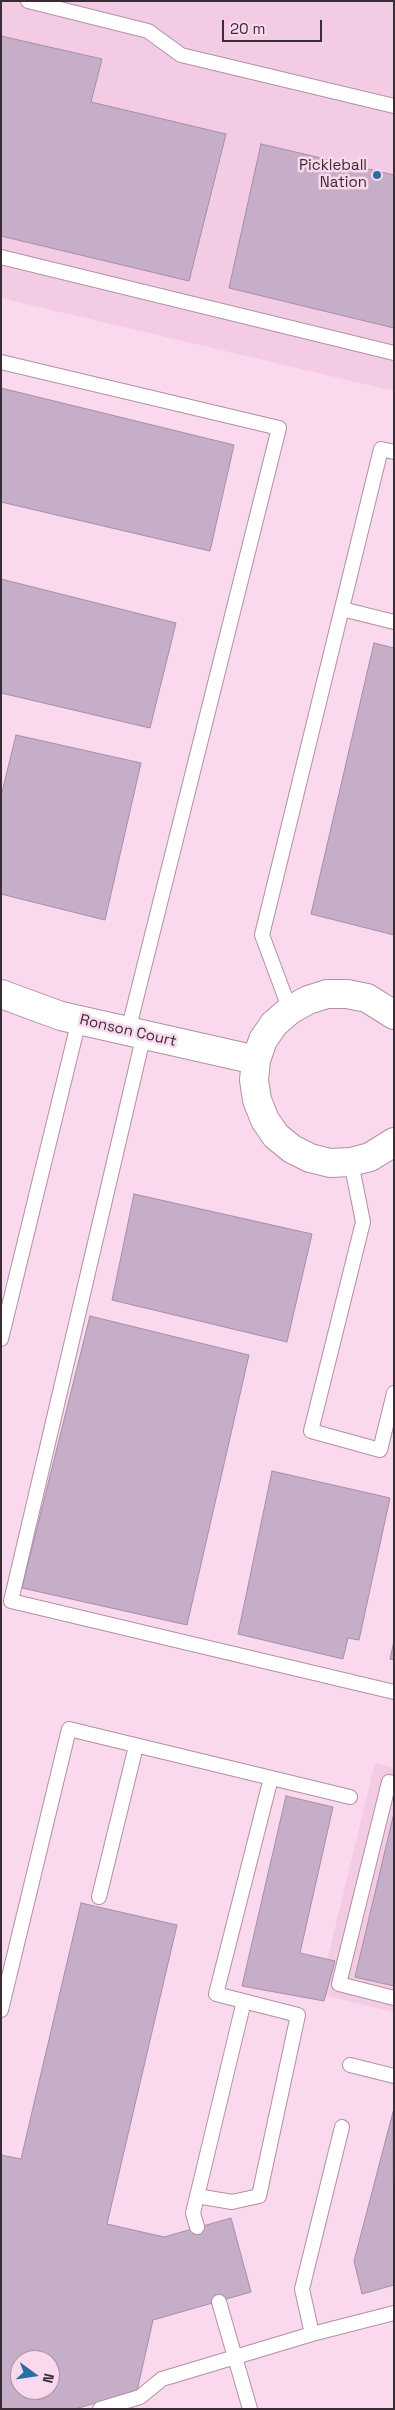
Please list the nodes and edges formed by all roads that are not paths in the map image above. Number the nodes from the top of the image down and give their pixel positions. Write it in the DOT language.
graph roads {
  1 [pos="28,1"];
  2 [pos="46,3"];
  3 [pos="394,106"];
  4 [pos="1,257"];
  5 [pos="394,353"];
  6 [pos="1,362"];
  7 [pos="394,452"];
  8 [pos="342,609"];
  9 [pos="394,622"];
  10 [pos="1,994"];
  11 [pos="290,1010"];
  12 [pos="394,1015"];
  13 [pos="79,1020"];
  14 [pos="136,1033"];
  15 [pos="256,1060"];
  16 [pos="394,1142"];
  17 [pos="351,1162"];
  18 [pos="1,1339"];
  19 [pos="394,1393"];
  20 [pos="394,1692"];
  21 [pos="136,1746"];
  22 [pos="271,1778"];
  23 [pos="394,1783"];
  24 [pos="350,1797"];
  25 [pos="99,1897"];
  26 [pos="394,1998"];
  27 [pos="244,2002"];
  28 [pos="1,2010"];
  29 [pos="350,2065"];
  30 [pos="394,2076"];
  31 [pos="342,2127"];
  32 [pos="197,2196"];
  33 [pos="197,2227"];
  34 [pos="219,2302"];
  35 [pos="394,2313"];
  36 [pos="312,2334"];
  37 [pos="235,2357"];
  38 [pos="100,2409"];
  39 [pos="250,2409"];
  1 -- 2 [label="lane"];
  2 -- 3 [label="lane"];
  4 -- 5 [label="lane"];
  6 -- 14 [label="lane"];
  7 -- 8 [label="lane"];
  8 -- 9 [label="lane"];
  8 -- 11 [label="lane"];
  10 -- 13 [label="street, Ronson Court"];
  11 -- 12 [label="street"];
  11 -- 15 [label="street"];
  13 -- 14 [label="street, Ronson Court"];
  13 -- 18 [label="lane"];
  14 -- 15 [label="street, Ronson Court"];
  14 -- 20 [label="lane"];
  15 -- 17 [label="street"];
  16 -- 17 [label="street"];
  17 -- 19 [label="lane"];
  21 -- 22 [label="lane"];
  21 -- 25 [label="lane"];
  21 -- 28 [label="lane"];
  22 -- 24 [label="lane"];
  22 -- 27 [label="lane"];
  23 -- 26 [label="lane"];
  27 -- 32 [label="lane"];
  27 -- 32 [label="lane"];
  29 -- 30 [label="lane"];
  31 -- 36 [label="lane"];
  32 -- 33 [label="lane"];
  34 -- 37 [label="lane"];
  35 -- 36 [label="lane"];
  36 -- 37 [label="lane"];
  37 -- 38 [label="lane"];
  37 -- 39 [label="lane"];
}
